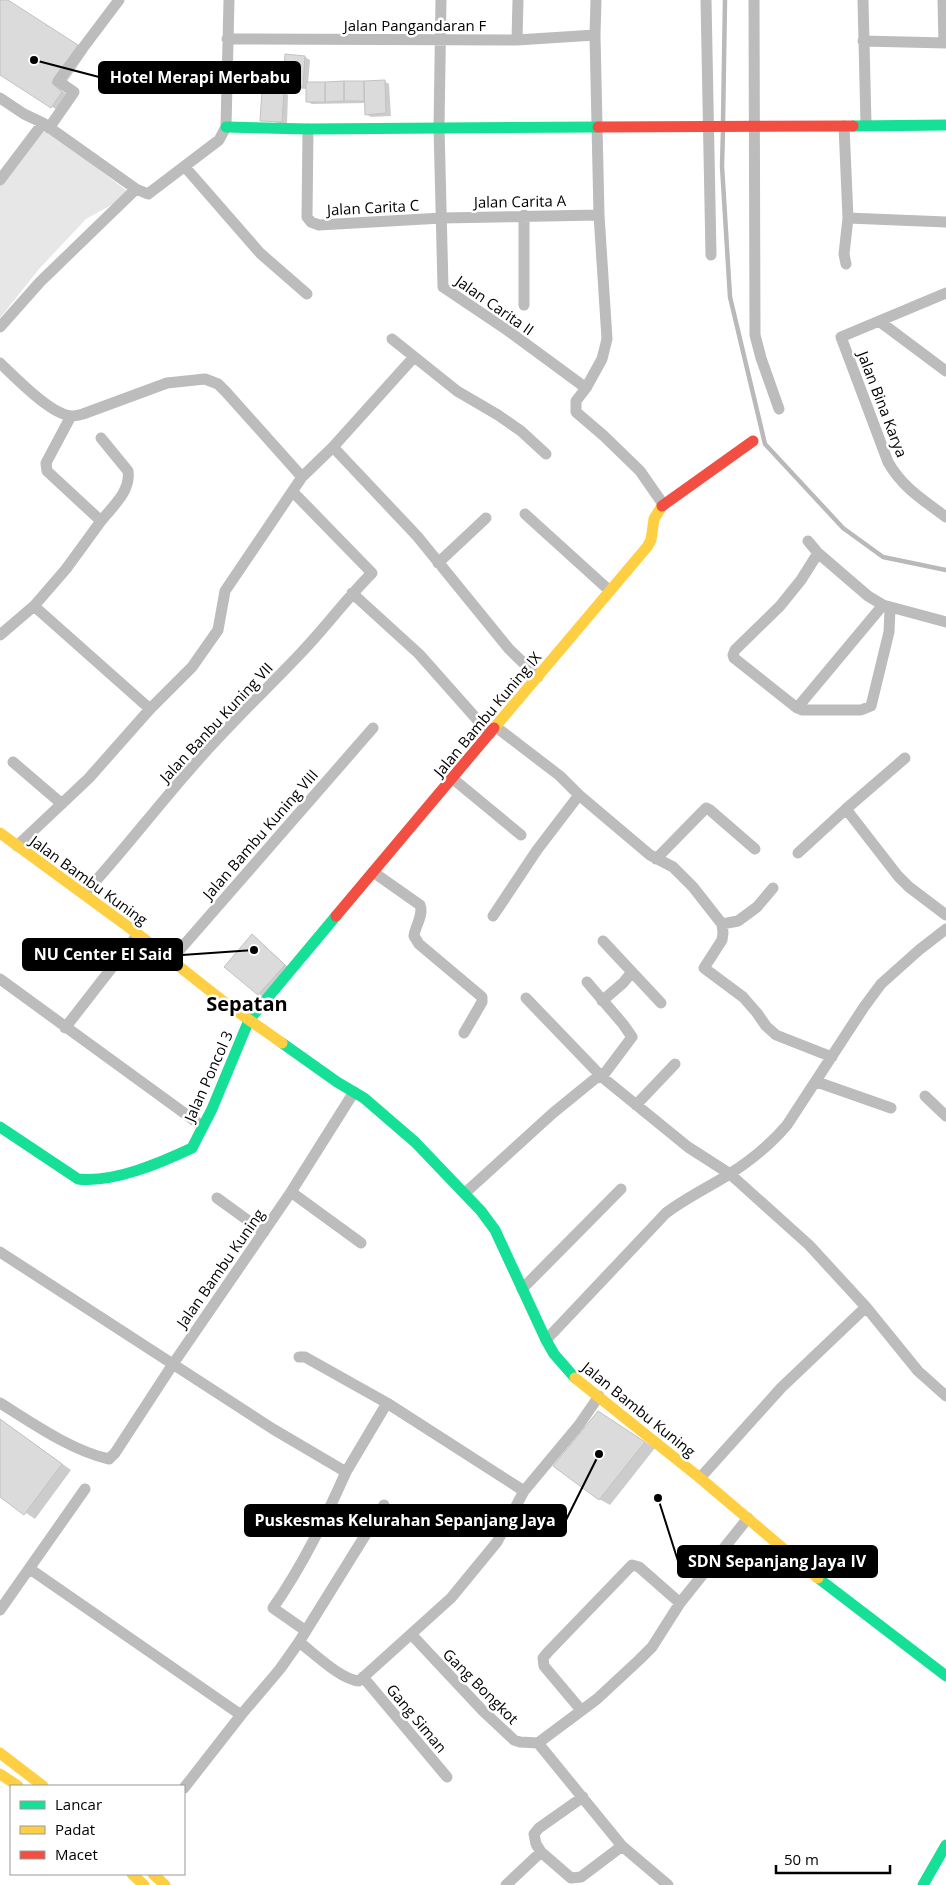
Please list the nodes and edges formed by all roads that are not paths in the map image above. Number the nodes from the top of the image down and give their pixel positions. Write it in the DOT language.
graph roads {
  1 [pos="119,0"];
  2 [pos="229,0"];
  3 [pos="441,0"];
  4 [pos="518,0"];
  5 [pos="596,0"];
  6 [pos="706,0"];
  7 [pos="754,0"];
  8 [pos="863,0"];
  9 [pos="943,0"];
  10 [pos="595,35"];
  11 [pos="231,39"];
  12 [pos="517,40"];
  13 [pos="441,41"];
  14 [pos="863,41"];
  15 [pos="945,43"];
  16 [pos="0,98"];
  17 [pos="866,124"];
  18 [pos="46,125"];
  19 [pos="946,125"];
  20 [pos="597,126"];
  21 [pos="713,126"];
  22 [pos="844,126"];
  23 [pos="226,127"];
  24 [pos="754,127"];
  25 [pos="439,128"];
  26 [pos="308,129"];
  27 [pos="185,167"];
  28 [pos="0,180"];
  29 [pos="136,189"];
  30 [pos="524,215"];
  31 [pos="599,215"];
  32 [pos="442,218"];
  33 [pos="848,218"];
  34 [pos="946,222"];
  35 [pos="711,255"];
  36 [pos="846,264"];
  37 [pos="946,293"];
  38 [pos="307,294"];
  39 [pos="524,305"];
  40 [pos="880,321"];
  41 [pos="0,327"];
  42 [pos="392,339"];
  43 [pos="414,357"];
  44 [pos="0,363"];
  45 [pos="946,371"];
  46 [pos="586,388"];
  47 [pos="779,409"];
  48 [pos="71,416"];
  49 [pos="101,438"];
  50 [pos="753,442"];
  51 [pos="333,447"];
  52 [pos="546,454"];
  53 [pos="302,476"];
  54 [pos="293,492"];
  55 [pos="663,504"];
  56 [pos="525,514"];
  57 [pos="946,516"];
  58 [pos="486,518"];
  59 [pos="101,521"];
  60 [pos="808,541"];
  61 [pos="818,553"];
  62 [pos="438,562"];
  63 [pos="610,591"];
  64 [pos="352,592"];
  65 [pos="34,606"];
  66 [pos="886,607"];
  67 [pos="946,622"];
  68 [pos="0,635"];
  69 [pos="538,677"];
  70 [pos="797,708"];
  71 [pos="150,709"];
  72 [pos="373,728"];
  73 [pos="493,730"];
  74 [pos="905,758"];
  75 [pos="13,762"];
  76 [pos="452,778"];
  77 [pos="579,795"];
  78 [pos="62,804"];
  79 [pos="846,809"];
  80 [pos="521,835"];
  81 [pos="2,839"];
  82 [pos="17,846"];
  83 [pos="755,849"];
  84 [pos="798,853"];
  85 [pos="656,859"];
  86 [pos="373,872"];
  87 [pos="773,888"];
  88 [pos="84,894"];
  89 [pos="946,915"];
  90 [pos="493,916"];
  91 [pos="722,924"];
  92 [pos="946,929"];
  93 [pos="138,934"];
  94 [pos="603,941"];
  95 [pos="170,960"];
  96 [pos="632,972"];
  97 [pos="0,979"];
  98 [pos="586,982"];
  99 [pos="526,998"];
  100 [pos="602,1002"];
  101 [pos="661,1003"];
  102 [pos="249,1020"];
  103 [pos="65,1028"];
  104 [pos="464,1033"];
  105 [pos="832,1057"];
  106 [pos="675,1064"];
  107 [pos="602,1077"];
  108 [pos="817,1082"];
  109 [pos="354,1092"];
  110 [pos="925,1096"];
  111 [pos="636,1105"];
  112 [pos="891,1108"];
  113 [pos="946,1116"];
  114 [pos="202,1126"];
  115 [pos="0,1127"];
  116 [pos="730,1174"];
  117 [pos="622,1190"];
  118 [pos="291,1192"];
  119 [pos="465,1193"];
  120 [pos="217,1198"];
  121 [pos="264,1232"];
  122 [pos="361,1243"];
  123 [pos="0,1252"];
  124 [pos="522,1289"];
  125 [pos="866,1307"];
  126 [pos="546,1340"];
  127 [pos="299,1357"];
  128 [pos="173,1364"];
  129 [pos="599,1396"];
  130 [pos="946,1396"];
  131 [pos="387,1402"];
  132 [pos="0,1403"];
  133 [pos="346,1472"];
  134 [pos="700,1478"];
  135 [pos="85,1489"];
  136 [pos="524,1490"];
  137 [pos="384,1505"];
  138 [pos="748,1518"];
  139 [pos="30,1569"];
  140 [pos="680,1602"];
  141 [pos="0,1610"];
  142 [pos="306,1631"];
  143 [pos="411,1634"];
  144 [pos="299,1642"];
  145 [pos="946,1676"];
  146 [pos="363,1677"];
  147 [pos="581,1710"];
  148 [pos="241,1715"];
  149 [pos="538,1743"];
  150 [pos="0,1753"];
  151 [pos="0,1774"];
  152 [pos="447,1778"];
  153 [pos="16,1785"];
  154 [pos="42,1785"];
  155 [pos="185,1787"];
  156 [pos="583,1798"];
  157 [pos="946,1845"];
  158 [pos="622,1846"];
  159 [pos="541,1852"];
  160 [pos="133,1875"];
  161 [pos="154,1875"];
  162 [pos="144,1885"];
  163 [pos="165,1885"];
  164 [pos="506,1885"];
  165 [pos="668,1885"];
  166 [pos="923,1885"];
  1 -- 18 [label="street"];
  2 -- 11 [label="street"];
  3 -- 13 [label="street, Jalan Carita II"];
  4 -- 12 [label="street"];
  5 -- 10 [label="street"];
  6 -- 21 [label="street"];
  7 -- 24 [label="street"];
  8 -- 14 [label="street"];
  9 -- 15 [label="street"];
  10 -- 12 [label="street, Jalan Pangandaran F"];
  10 -- 20 [label="street"];
  11 -- 13 [label="street, Jalan Pangandaran F"];
  11 -- 23 [label="street"];
  12 -- 13 [label="street, Jalan Pangandaran F"];
  13 -- 25 [label="street, Jalan Carita II"];
  14 -- 15 [label="street"];
  14 -- 17 [label="street"];
  16 -- 18 [label="street"];
  17 -- 19 [label="street"];
  17 -- 22 [label="street"];
  18 -- 28 [label="street"];
  18 -- 29 [label="street"];
  20 -- 21 [label="street"];
  20 -- 25 [label="street"];
  20 -- 31 [label="street"];
  21 -- 24 [label="street"];
  21 -- 35 [label="street"];
  22 -- 24 [label="street"];
  22 -- 33 [label="street"];
  23 -- 26 [label="street"];
  23 -- 27 [label="street"];
  24 -- 47 [label="street"];
  25 -- 26 [label="street"];
  25 -- 32 [label="street, Jalan Carita II"];
  26 -- 32 [label="street, Jalan Carita C"];
  27 -- 29 [label="street"];
  27 -- 38 [label="street"];
  29 -- 41 [label="street"];
  30 -- 31 [label="street, Jalan Carita A"];
  30 -- 32 [label="street, Jalan Carita A"];
  30 -- 39 [label="street"];
  31 -- 46 [label="street"];
  32 -- 46 [label="street, Jalan Carita II"];
  33 -- 34 [label="street"];
  33 -- 36 [label="street"];
  37 -- 40 [label="street"];
  40 -- 45 [label="street"];
  40 -- 57 [label="street, Jalan Bina Karya"];
  42 -- 43 [label="street"];
  43 -- 51 [label="street"];
  43 -- 52 [label="street"];
  44 -- 48 [label="street"];
  46 -- 55 [label="street"];
  48 -- 53 [label="street"];
  48 -- 59 [label="street"];
  49 -- 59 [label="street"];
  50 -- 55 [label="street"];
  51 -- 53 [label="street"];
  51 -- 62 [label="street"];
  53 -- 54 [label="street"];
  54 -- 64 [label="street, Jalan Banbu Kuning VII"];
  54 -- 71 [label="street"];
  55 -- 63 [label="street, Jalan Bambu Kuning IX"];
  56 -- 63 [label="street"];
  58 -- 62 [label="street"];
  59 -- 65 [label="street"];
  60 -- 61 [label="street"];
  61 -- 66 [label="street"];
  61 -- 70 [label="street"];
  62 -- 69 [label="street"];
  63 -- 69 [label="street, Jalan Bambu Kuning IX"];
  64 -- 73 [label="street"];
  64 -- 88 [label="street, Jalan Banbu Kuning VII"];
  65 -- 68 [label="street"];
  65 -- 71 [label="street"];
  66 -- 67 [label="street"];
  66 -- 70 [label="street"];
  66 -- 70 [label="street"];
  69 -- 73 [label="street, Jalan Bambu Kuning IX"];
  71 -- 78 [label="street"];
  72 -- 95 [label="street, Jalan Bambu Kuning VIII"];
  73 -- 76 [label="street, Jalan Bambu Kuning IX"];
  73 -- 77 [label="street"];
  74 -- 79 [label="street"];
  75 -- 78 [label="street"];
  76 -- 80 [label="street"];
  76 -- 86 [label="street, Jalan Bambu Kuning IX"];
  77 -- 85 [label="street"];
  77 -- 90 [label="street"];
  78 -- 82 [label="street"];
  79 -- 84 [label="street"];
  79 -- 89 [label="street"];
  81 -- 82 [label="street, Jalan Bambu Kuning"];
  82 -- 88 [label="street, Jalan Bambu Kuning"];
  83 -- 85 [label="street"];
  85 -- 91 [label="street"];
  86 -- 102 [label="street, Jalan Bambu Kuning IX"];
  86 -- 104 [label="street"];
  87 -- 91 [label="street"];
  88 -- 93 [label="street, Jalan Bambu Kuning"];
  91 -- 105 [label="street"];
  92 -- 105 [label="street"];
  93 -- 95 [label="street, Jalan Bambu Kuning"];
  93 -- 103 [label="street"];
  94 -- 96 [label="street"];
  95 -- 102 [label="street, Jalan Bambu Kuning"];
  96 -- 100 [label="street"];
  96 -- 101 [label="street"];
  97 -- 103 [label="street"];
  98 -- 100 [label="street"];
  99 -- 107 [label="street"];
  100 -- 107 [label="street"];
  102 -- 109 [label="street, Jalan Bambu Kuning"];
  102 -- 114 [label="street, Jalan Poncol 3"];
  103 -- 114 [label="street"];
  105 -- 108 [label="street"];
  106 -- 111 [label="street"];
  107 -- 111 [label="street"];
  107 -- 119 [label="street"];
  108 -- 112 [label="street"];
  108 -- 116 [label="street"];
  109 -- 118 [label="street, Jalan Bambu Kuning"];
  109 -- 119 [label="street, Jalan Bambu Kuning"];
  110 -- 113 [label="street"];
  111 -- 116 [label="street"];
  114 -- 115 [label="street, Jalan Poncol 3"];
  116 -- 125 [label="street"];
  116 -- 126 [label="street"];
  117 -- 124 [label="street"];
  118 -- 121 [label="street, Jalan Bambu Kuning"];
  118 -- 122 [label="street"];
  119 -- 124 [label="street, Jalan Bambu Kuning"];
  120 -- 121 [label="street"];
  121 -- 128 [label="street, Jalan Bambu Kuning"];
  123 -- 128 [label="street"];
  124 -- 126 [label="street, Jalan Bambu Kuning"];
  125 -- 130 [label="street"];
  125 -- 134 [label="street"];
  126 -- 129 [label="street, Jalan Bambu Kuning"];
  127 -- 131 [label="street"];
  128 -- 132 [label="street, Jalan Bambu Kuning"];
  128 -- 133 [label="street"];
  129 -- 134 [label="street, Jalan Bambu Kuning"];
  129 -- 136 [label="street"];
  131 -- 133 [label="street"];
  131 -- 136 [label="street"];
  133 -- 142 [label="street"];
  134 -- 138 [label="street, Jalan Bambu Kuning"];
  135 -- 139 [label="street"];
  136 -- 143 [label="street"];
  137 -- 142 [label="street"];
  138 -- 140 [label="street"];
  138 -- 145 [label="street, Jalan Bambu Kuning"];
  139 -- 141 [label="street"];
  139 -- 148 [label="street"];
  140 -- 147 [label="street"];
  140 -- 147 [label="street"];
  142 -- 144 [label="street"];
  143 -- 146 [label="street"];
  143 -- 149 [label="street, Gang Bongkot"];
  144 -- 146 [label="street"];
  144 -- 148 [label="street"];
  146 -- 152 [label="street, Gang Siman"];
  147 -- 149 [label="street"];
  148 -- 155 [label="street"];
  149 -- 156 [label="street"];
  150 -- 154 [label="street"];
  151 -- 153 [label="street"];
  156 -- 158 [label="street"];
  156 -- 159 [label="street"];
  157 -- 166 [label="street"];
  158 -- 159 [label="street"];
  158 -- 165 [label="street"];
  159 -- 164 [label="street"];
  160 -- 162 [label="street"];
  161 -- 163 [label="street"];
}
